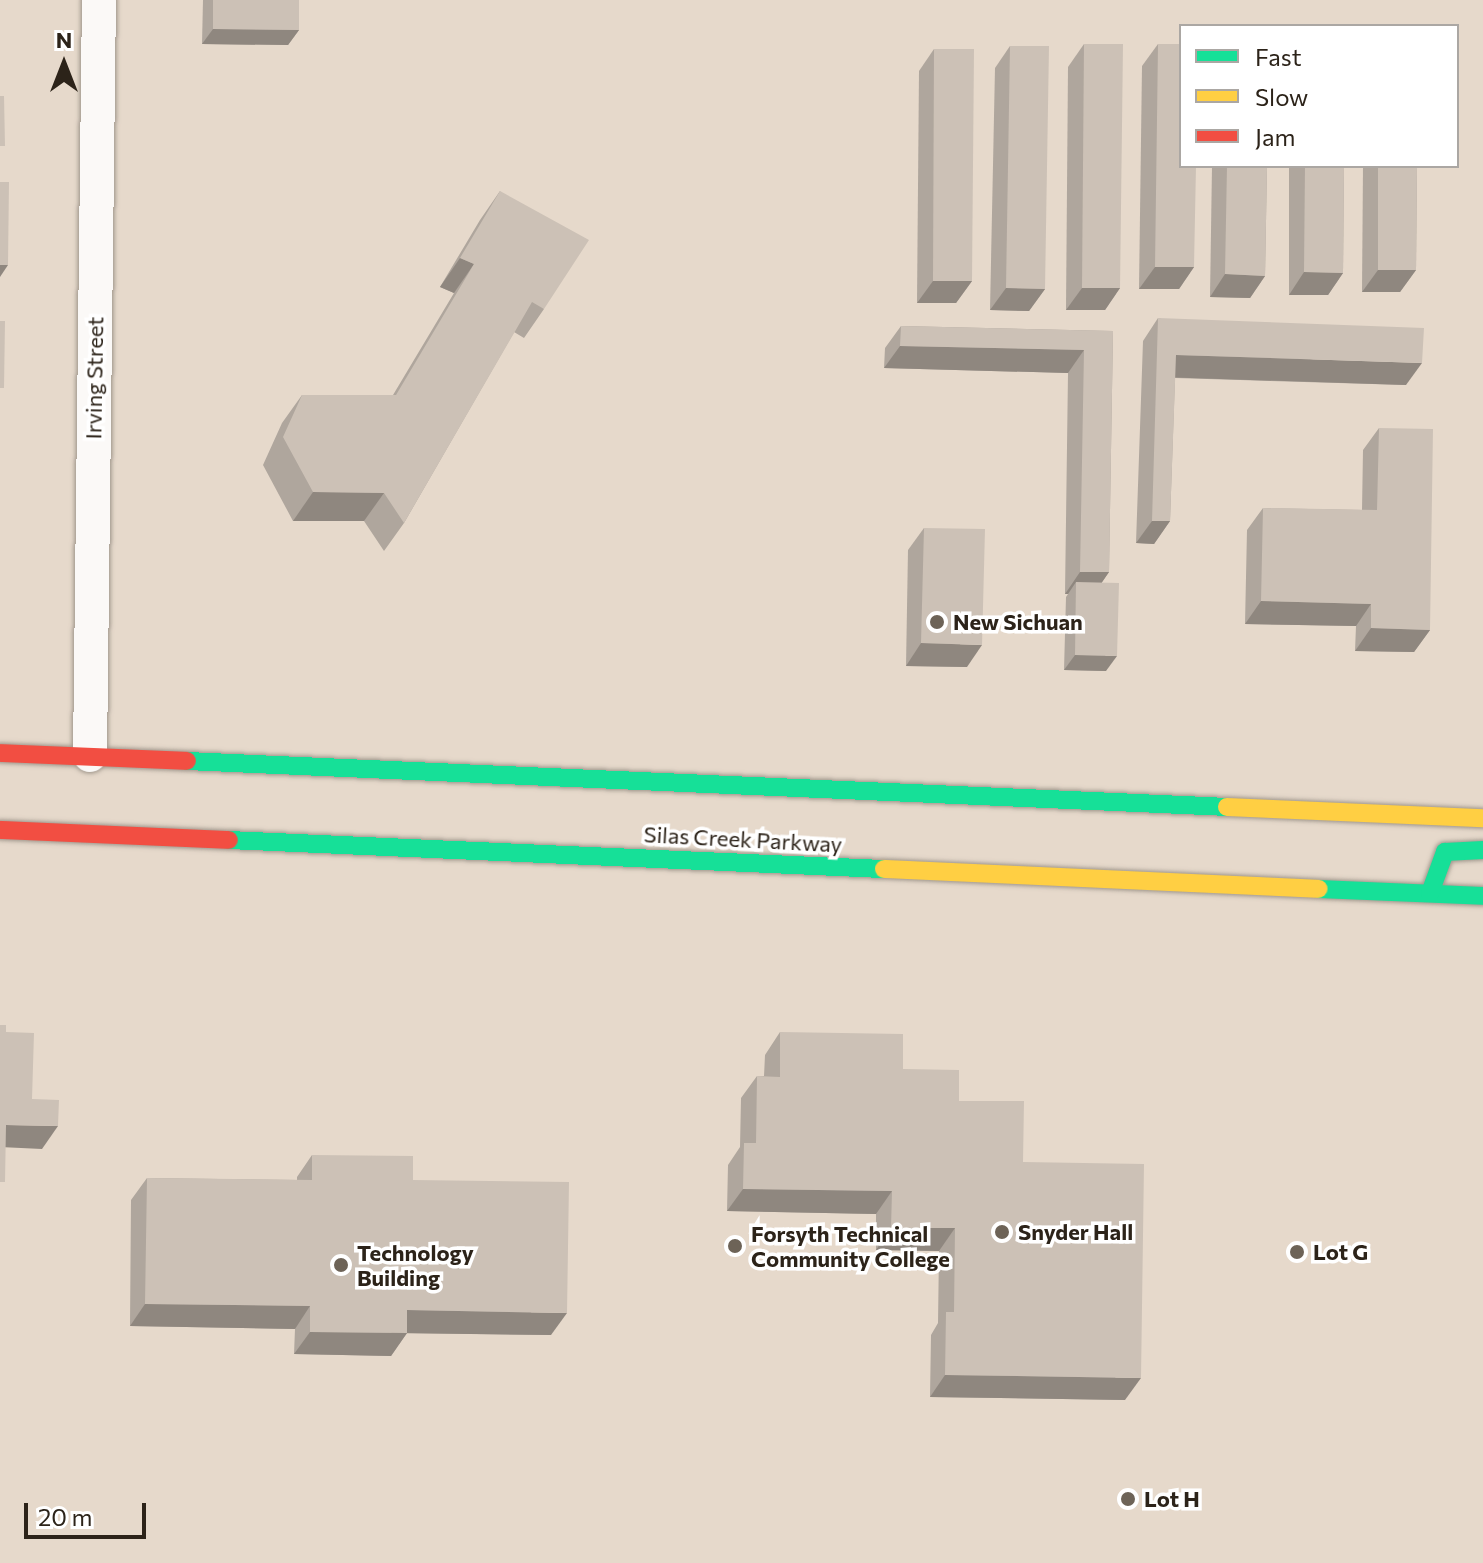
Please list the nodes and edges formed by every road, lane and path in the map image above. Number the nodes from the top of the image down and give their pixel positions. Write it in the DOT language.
graph roads {
  1 [pos="99,0"];
  2 [pos="0,753"];
  3 [pos="90,755"];
  4 [pos="1483,818"];
  5 [pos="0,830"];
  6 [pos="1483,850"];
  7 [pos="1430,893"];
  8 [pos="1483,896"];
  1 -- 3 [label="street, Irving Street"];
  2 -- 3 [label="main road"];
  3 -- 4 [label="main road"];
  5 -- 7 [label="main road, Silas Creek Parkway"];
  6 -- 7 [label="main road"];
  7 -- 8 [label="main road, Silas Creek Parkway"];
}
